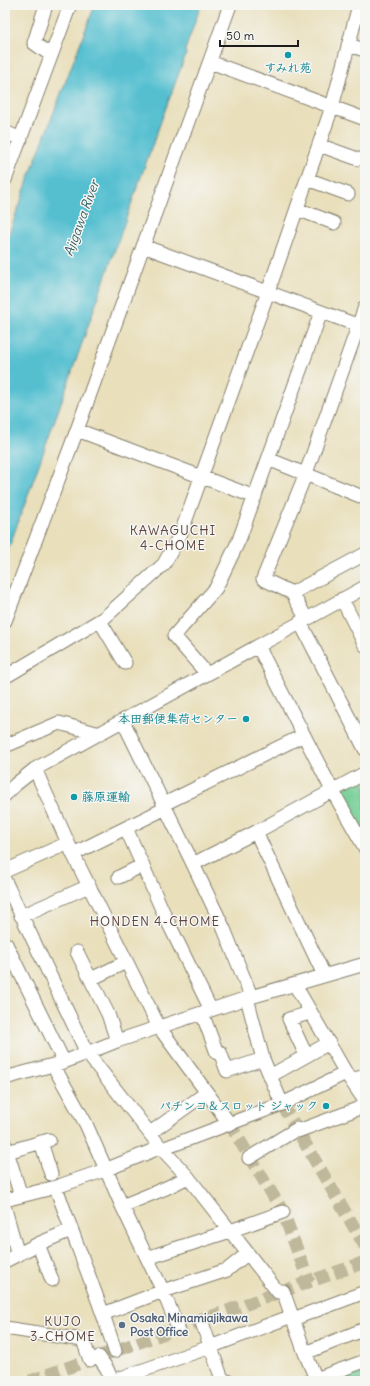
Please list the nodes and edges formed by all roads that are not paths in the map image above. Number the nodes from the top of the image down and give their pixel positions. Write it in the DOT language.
graph roads {
  1 [pos="46,5"];
  2 [pos="70,5"];
  3 [pos="230,5"];
  4 [pos="358,5"];
  5 [pos="348,45"];
  6 [pos="365,50"];
  7 [pos="50,55"];
  8 [pos="210,62"];
  9 [pos="332,107"];
  10 [pos="365,119"];
  11 [pos="5,132"];
  12 [pos="21,139"];
  13 [pos="319,145"];
  14 [pos="358,160"];
  15 [pos="307,179"];
  16 [pos="5,180"];
  17 [pos="348,194"];
  18 [pos="297,209"];
  19 [pos="334,223"];
  20 [pos="143,246"];
  21 [pos="268,292"];
  22 [pos="365,307"];
  23 [pos="321,312"];
  24 [pos="362,327"];
  25 [pos="77,430"];
  26 [pos="268,459"];
  27 [pos="306,473"];
  28 [pos="201,478"];
  29 [pos="255,498"];
  30 [pos="365,498"];
  31 [pos="365,554"];
  32 [pos="365,587"];
  33 [pos="292,593"];
  34 [pos="342,599"];
  35 [pos="303,620"];
  36 [pos="5,621"];
  37 [pos="100,621"];
  38 [pos="365,645"];
  39 [pos="258,646"];
  40 [pos="125,663"];
  41 [pos="207,674"];
  42 [pos="5,677"];
  43 [pos="123,720"];
  44 [pos="100,734"];
  45 [pos="304,735"];
  46 [pos="5,746"];
  47 [pos="365,749"];
  48 [pos="35,770"];
  49 [pos="365,773"];
  50 [pos="332,790"];
  51 [pos="5,795"];
  52 [pos="165,806"];
  53 [pos="126,828"];
  54 [pos="256,832"];
  55 [pos="365,848"];
  56 [pos="70,849"];
  57 [pos="193,864"];
  58 [pos="143,865"];
  59 [pos="5,871"];
  60 [pos="119,877"];
  61 [pos="5,881"];
  62 [pos="89,886"];
  63 [pos="21,916"];
  64 [pos="5,945"];
  65 [pos="77,952"];
  66 [pos="126,962"];
  67 [pos="365,964"];
  68 [pos="324,975"];
  69 [pos="91,979"];
  70 [pos="295,985"];
  71 [pos="249,997"];
  72 [pos="206,1011"];
  73 [pos="310,1013"];
  74 [pos="159,1027"];
  75 [pos="117,1042"];
  76 [pos="329,1043"];
  77 [pos="87,1053"];
  78 [pos="306,1055"];
  79 [pos="263,1059"];
  80 [pos="59,1063"];
  81 [pos="270,1076"];
  82 [pos="348,1076"];
  83 [pos="365,1076"];
  84 [pos="5,1078"];
  85 [pos="206,1092"];
  86 [pos="365,1101"];
  87 [pos="282,1104"];
  88 [pos="365,1106"];
  89 [pos="229,1123"];
  90 [pos="150,1133"];
  91 [pos="6,1148"];
  92 [pos="162,1149"];
  93 [pos="249,1158"];
  94 [pos="105,1170"];
  95 [pos="51,1174"];
  96 [pos="188,1177"];
  97 [pos="56,1187"];
  98 [pos="20,1196"];
  99 [pos="5,1200"];
  100 [pos="122,1206"];
  101 [pos="5,1209"];
  102 [pos="283,1212"];
  103 [pos="71,1230"];
  104 [pos="230,1231"];
  105 [pos="38,1244"];
  106 [pos="248,1254"];
  107 [pos="18,1255"];
  108 [pos="147,1258"];
  109 [pos="5,1261"];
  110 [pos="52,1280"];
  111 [pos="163,1291"];
  112 [pos="365,1292"];
  113 [pos="103,1314"];
  114 [pos="292,1318"];
  115 [pos="201,1320"];
  116 [pos="5,1328"];
  117 [pos="178,1328"];
  118 [pos="365,1329"];
  119 [pos="210,1347"];
  120 [pos="115,1351"];
  121 [pos="305,1353"];
  122 [pos="365,1361"];
  123 [pos="315,1380"];
  124 [pos="112,1381"];
  125 [pos="227,1381"];
  1 -- 7 [label="street"];
  2 -- 7 [label="street"];
  3 -- 8 [label="street"];
  4 -- 5 [label="street"];
  5 -- 6 [label="street"];
  5 -- 9 [label="street"];
  7 -- 12 [label="street"];
  8 -- 9 [label="street"];
  8 -- 20 [label="street"];
  9 -- 10 [label="street"];
  9 -- 13 [label="street"];
  11 -- 12 [label="street"];
  12 -- 16 [label="street"];
  13 -- 14 [label="street"];
  13 -- 15 [label="street"];
  15 -- 17 [label="street"];
  15 -- 18 [label="street"];
  18 -- 19 [label="street"];
  18 -- 21 [label="street"];
  20 -- 21 [label="street"];
  20 -- 25 [label="street"];
  21 -- 23 [label="street"];
  21 -- 28 [label="street"];
  22 -- 24 [label="street"];
  23 -- 24 [label="street"];
  23 -- 26 [label="street"];
  24 -- 27 [label="street"];
  25 -- 28 [label="street"];
  25 -- 36 [label="street"];
  26 -- 27 [label="street"];
  26 -- 29 [label="street"];
  27 -- 30 [label="street"];
  27 -- 33 [label="street"];
  28 -- 29 [label="street"];
  28 -- 37 [label="street"];
  29 -- 41 [label="street"];
  31 -- 33 [label="street"];
  32 -- 34 [label="street"];
  33 -- 35 [label="street"];
  34 -- 35 [label="street"];
  34 -- 38 [label="street"];
  35 -- 39 [label="street"];
  35 -- 47 [label="street"];
  37 -- 40 [label="street"];
  37 -- 42 [label="street"];
  39 -- 41 [label="street"];
  39 -- 45 [label="street"];
  41 -- 43 [label="street"];
  43 -- 44 [label="street"];
  43 -- 52 [label="street"];
  44 -- 46 [label="street"];
  44 -- 48 [label="street"];
  45 -- 50 [label="street"];
  45 -- 52 [label="street"];
  48 -- 51 [label="street"];
  48 -- 56 [label="street"];
  49 -- 50 [label="street"];
  50 -- 54 [label="street"];
  50 -- 55 [label="street"];
  52 -- 53 [label="street"];
  52 -- 57 [label="street"];
  53 -- 56 [label="street"];
  53 -- 58 [label="street"];
  54 -- 57 [label="street"];
  54 -- 68 [label="street"];
  56 -- 59 [label="street"];
  56 -- 62 [label="street"];
  57 -- 71 [label="street"];
  58 -- 60 [label="street"];
  58 -- 72 [label="street"];
  61 -- 63 [label="street"];
  62 -- 63 [label="street"];
  62 -- 66 [label="street"];
  63 -- 77 [label="street"];
  64 -- 80 [label="street"];
  65 -- 69 [label="street"];
  66 -- 69 [label="street"];
  66 -- 74 [label="street"];
  67 -- 68 [label="street"];
  68 -- 70 [label="street"];
  69 -- 75 [label="street"];
  70 -- 71 [label="street"];
  70 -- 73 [label="street"];
  71 -- 72 [label="street"];
  71 -- 79 [label="street"];
  72 -- 74 [label="street"];
  72 -- 79 [label="street"];
  73 -- 76 [label="street"];
  73 -- 78 [label="street"];
  74 -- 75 [label="street"];
  74 -- 85 [label="street"];
  75 -- 77 [label="street"];
  76 -- 78 [label="street"];
  76 -- 82 [label="street"];
  77 -- 80 [label="street"];
  77 -- 90 [label="street"];
  78 -- 81 [label="street"];
  79 -- 81 [label="street"];
  80 -- 84 [label="street"];
  80 -- 94 [label="street"];
  81 -- 87 [label="street"];
  82 -- 83 [label="street"];
  82 -- 86 [label="street"];
  82 -- 87 [label="street"];
  85 -- 89 [label="street"];
  85 -- 90 [label="street"];
  87 -- 89 [label="street"];
  88 -- 93 [label="street"];
  89 -- 92 [label="street"];
  90 -- 92 [label="street"];
  91 -- 95 [label="street"];
  91 -- 98 [label="street"];
  92 -- 94 [label="street"];
  92 -- 96 [label="street"];
  94 -- 97 [label="street"];
  94 -- 100 [label="street"];
  96 -- 100 [label="street"];
  96 -- 104 [label="street"];
  97 -- 98 [label="street"];
  97 -- 103 [label="street"];
  98 -- 99 [label="street"];
  100 -- 108 [label="street"];
  101 -- 107 [label="street"];
  102 -- 104 [label="street"];
  103 -- 105 [label="street"];
  103 -- 113 [label="street"];
  104 -- 106 [label="street"];
  104 -- 108 [label="street"];
  105 -- 107 [label="street"];
  105 -- 110 [label="street"];
  106 -- 111 [label="street"];
  106 -- 114 [label="street"];
  107 -- 109 [label="street"];
  108 -- 111 [label="street"];
  111 -- 113 [label="street"];
  111 -- 117 [label="street"];
  112 -- 114 [label="street"];
  113 -- 120 [label="street"];
  114 -- 119 [label="street"];
  114 -- 121 [label="street"];
  115 -- 119 [label="street"];
  116 -- 124 [label="street"];
  118 -- 121 [label="street"];
  119 -- 124 [label="street"];
  119 -- 125 [label="street"];
  121 -- 123 [label="street"];
  122 -- 123 [label="street"];
}
